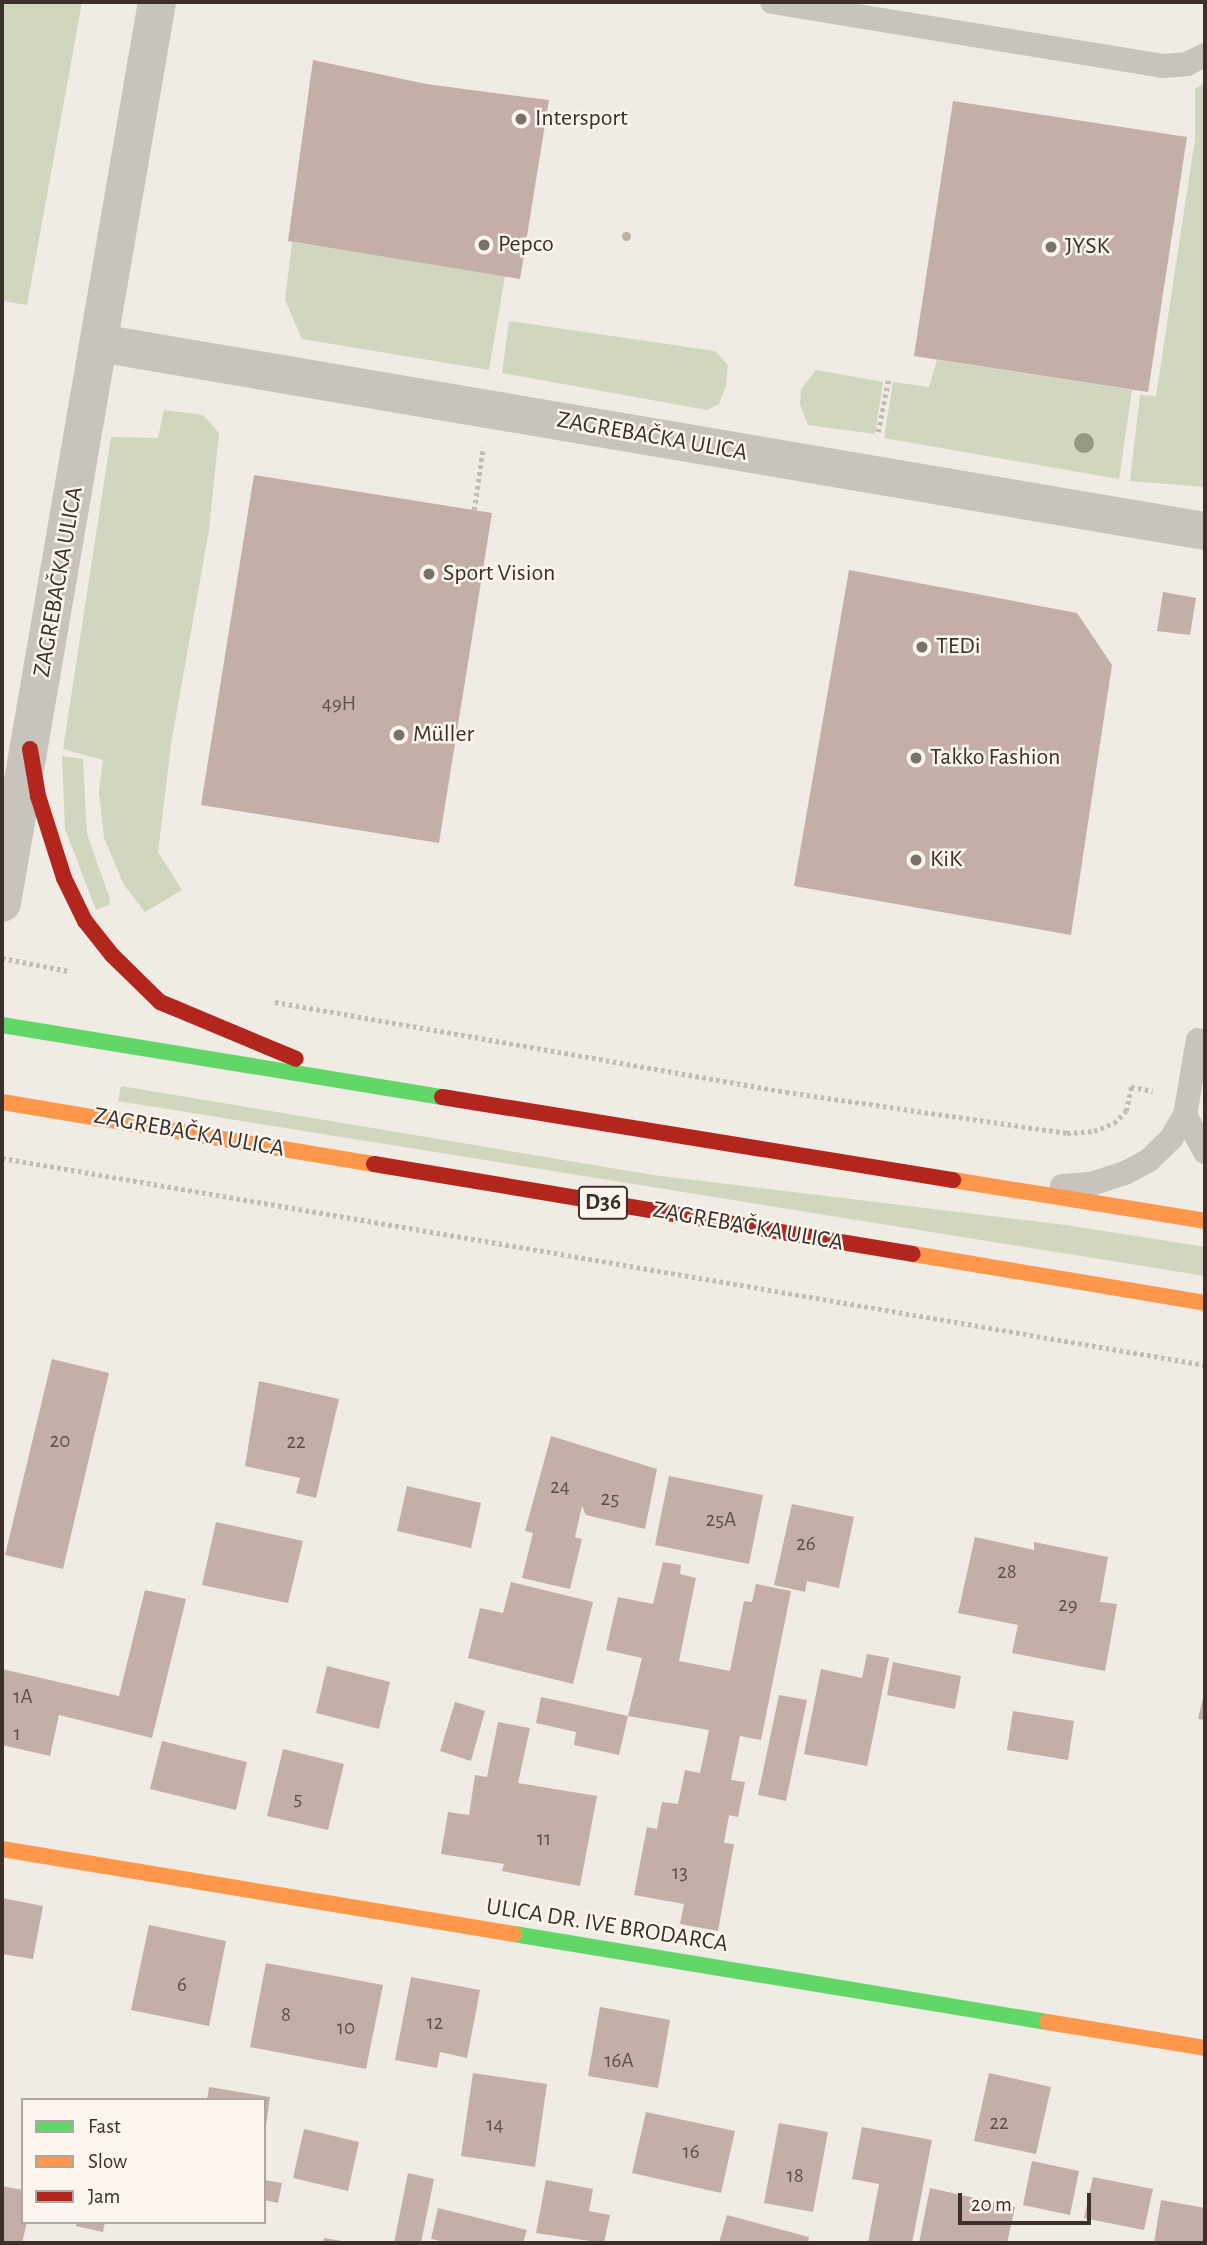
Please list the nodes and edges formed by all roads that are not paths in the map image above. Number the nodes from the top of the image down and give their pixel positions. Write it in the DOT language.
graph roads {
  1 [pos="157,2"];
  2 [pos="772,2"];
  3 [pos="1205,55"];
  4 [pos="99,343"];
  5 [pos="1205,531"];
  6 [pos="30,749"];
  7 [pos="2,904"];
  8 [pos="2,1025"];
  9 [pos="1198,1040"];
  10 [pos="346,1081"];
  11 [pos="2,1102"];
  12 [pos="1187,1107"];
  13 [pos="1205,1152"];
  14 [pos="1016,1190"];
  15 [pos="1205,1221"];
  16 [pos="1205,1303"];
  17 [pos="2,1849"];
  18 [pos="1205,2048"];
  1 -- 4 [label="street, ZAGREBAČKA ULICA"];
  2 -- 3 [label="lane"];
  4 -- 5 [label="street, ZAGREBAČKA ULICA"];
  4 -- 6 [label="street, ZAGREBAČKA ULICA"];
  6 -- 7 [label="street, ZAGREBAČKA ULICA"];
  6 -- 10 [label="main road"];
  8 -- 10 [label="main road"];
  9 -- 12 [label="lane"];
  10 -- 14 [label="main road"];
  11 -- 16 [label="main road, ZAGREBAČKA ULICA / D36"];
  12 -- 13 [label="lane"];
  12 -- 14 [label="lane"];
  14 -- 15 [label="main road"];
  17 -- 18 [label="main road, ULICA DR. IVE BRODARCA"];
}
